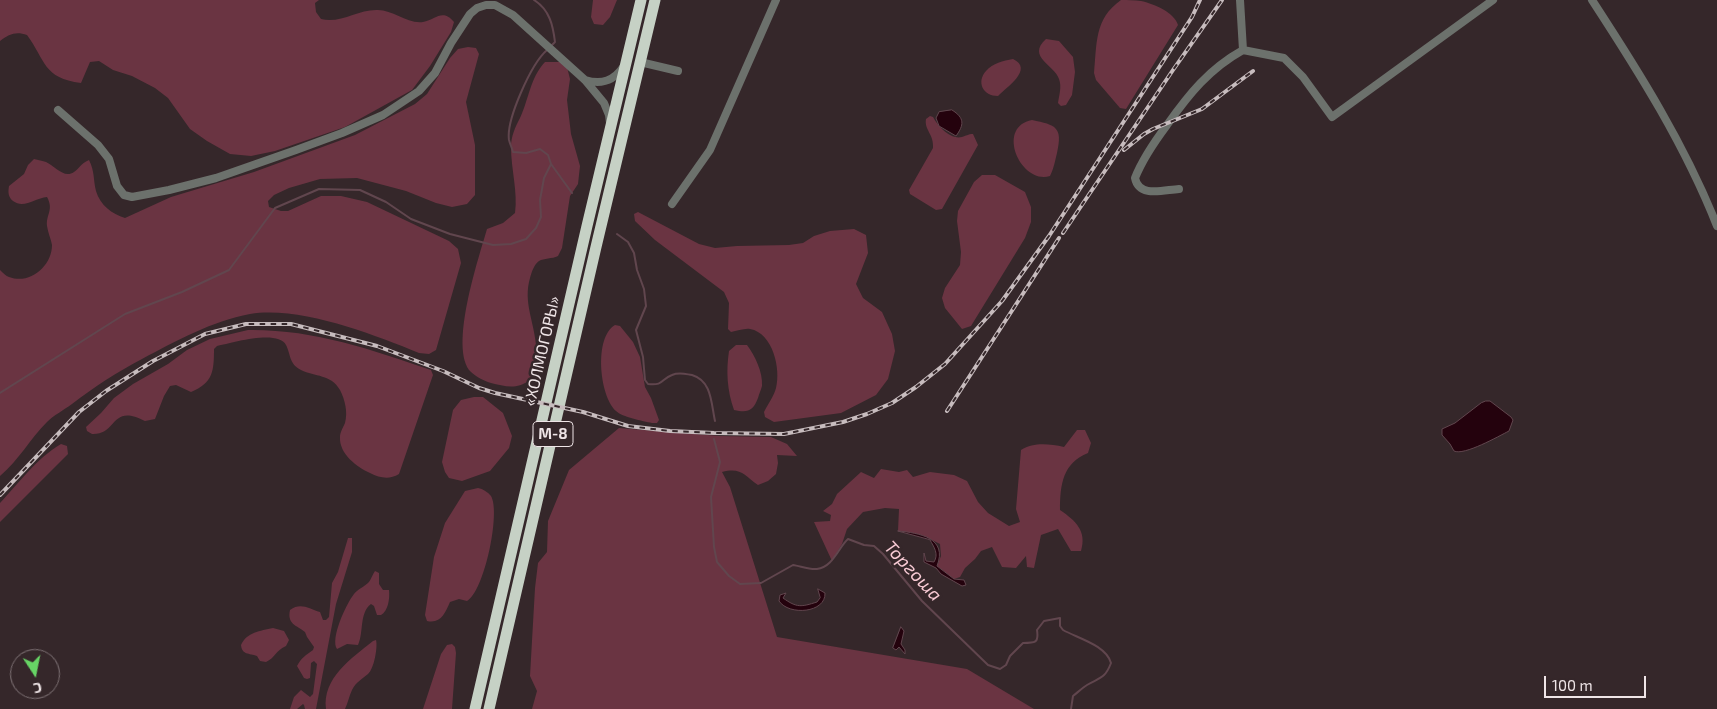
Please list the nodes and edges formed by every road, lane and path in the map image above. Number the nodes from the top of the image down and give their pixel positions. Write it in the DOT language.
graph roads {
  1 [pos="641,0"];
  2 [pos="655,0"];
  3 [pos="776,0"];
  4 [pos="1240,0"];
  5 [pos="1493,0"];
  6 [pos="1592,0"];
  7 [pos="1243,50"];
  8 [pos="627,61"];
  9 [pos="640,62"];
  10 [pos="678,71"];
  11 [pos="586,80"];
  12 [pos="58,110"];
  13 [pos="610,131"];
  14 [pos="1179,189"];
  15 [pos="672,204"];
  16 [pos="1717,226"];
  17 [pos="475,709"];
  18 [pos="488,709"];
  1 -- 8 [label="highway, «ХОЛМОГОРЫ» / М-8"];
  2 -- 9 [label="highway, М-8"];
  3 -- 15 [label="street"];
  4 -- 7 [label="street"];
  5 -- 7 [label="street"];
  6 -- 16 [label="street"];
  7 -- 14 [label="street"];
  8 -- 11 [label="street"];
  8 -- 13 [label="highway, «ХОЛМОГОРЫ» / М-8"];
  9 -- 10 [label="street"];
  9 -- 18 [label="highway, «ХОЛМОГОРЫ» / М-8"];
  11 -- 12 [label="street"];
  11 -- 13 [label="street"];
  13 -- 17 [label="highway, «ХОЛМОГОРЫ» / М-8"];
}
